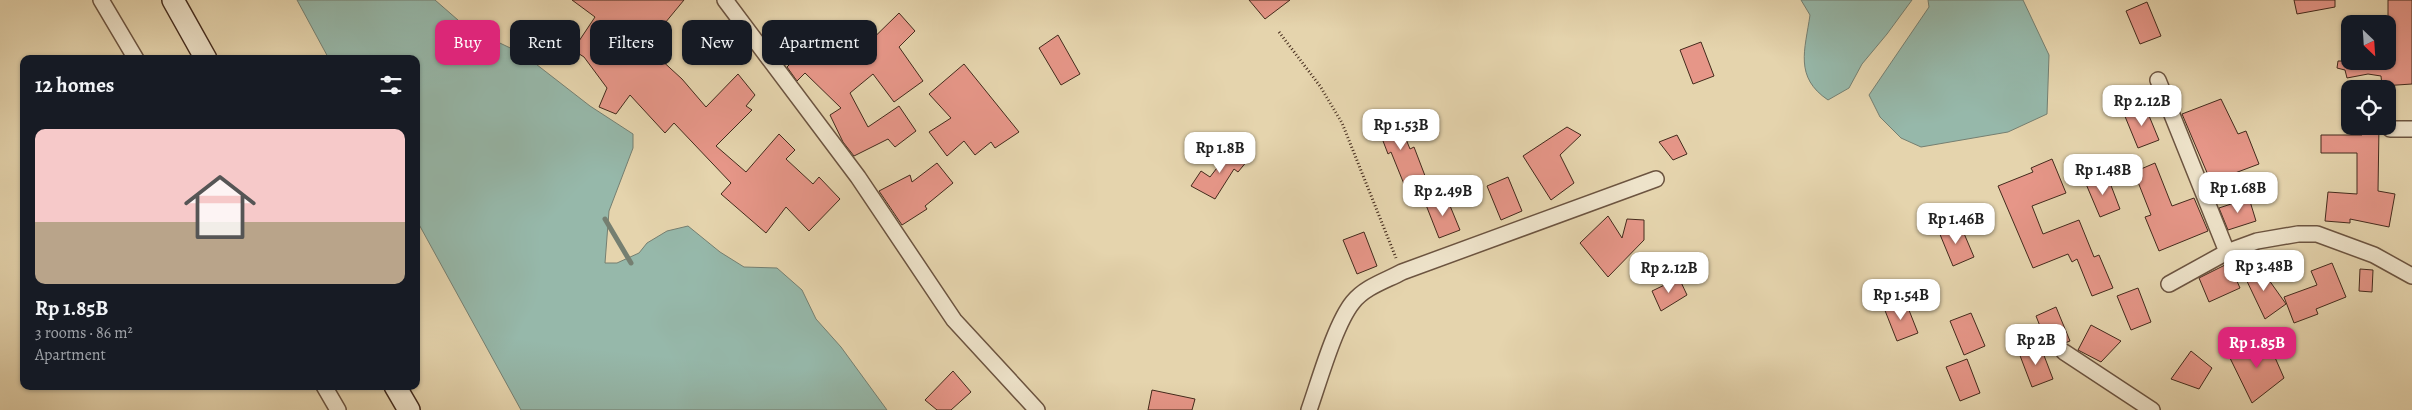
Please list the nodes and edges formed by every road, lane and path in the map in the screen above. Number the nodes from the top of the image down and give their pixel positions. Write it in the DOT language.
graph roads {
  1 [pos="101,0"];
  2 [pos="173,0"];
  3 [pos="725,0"];
  4 [pos="1279,32"];
  5 [pos="134,55"];
  6 [pos="204,55"];
  7 [pos="2158,80"];
  8 [pos="2396,129"];
  9 [pos="2412,129"];
  10 [pos="1656,179"];
  11 [pos="2227,252"];
  12 [pos="1402,272"];
  13 [pos="2412,276"];
  14 [pos="2170,284"];
  15 [pos="2064,352"];
  16 [pos="326,390"];
  17 [pos="397,390"];
  18 [pos="338,410"];
  19 [pos="409,410"];
  20 [pos="1036,410"];
  21 [pos="1309,410"];
  22 [pos="2152,410"];
  1 -- 5 [label="street"];
  2 -- 6 [label="street"];
  3 -- 20 [label="street"];
  4 -- 12 [label="path"];
  7 -- 11 [label="street"];
  8 -- 9 [label="street"];
  10 -- 12 [label="street"];
  11 -- 13 [label="street"];
  11 -- 14 [label="street"];
  12 -- 21 [label="street"];
  15 -- 22 [label="street"];
  16 -- 18 [label="street"];
  17 -- 19 [label="street"];
}
